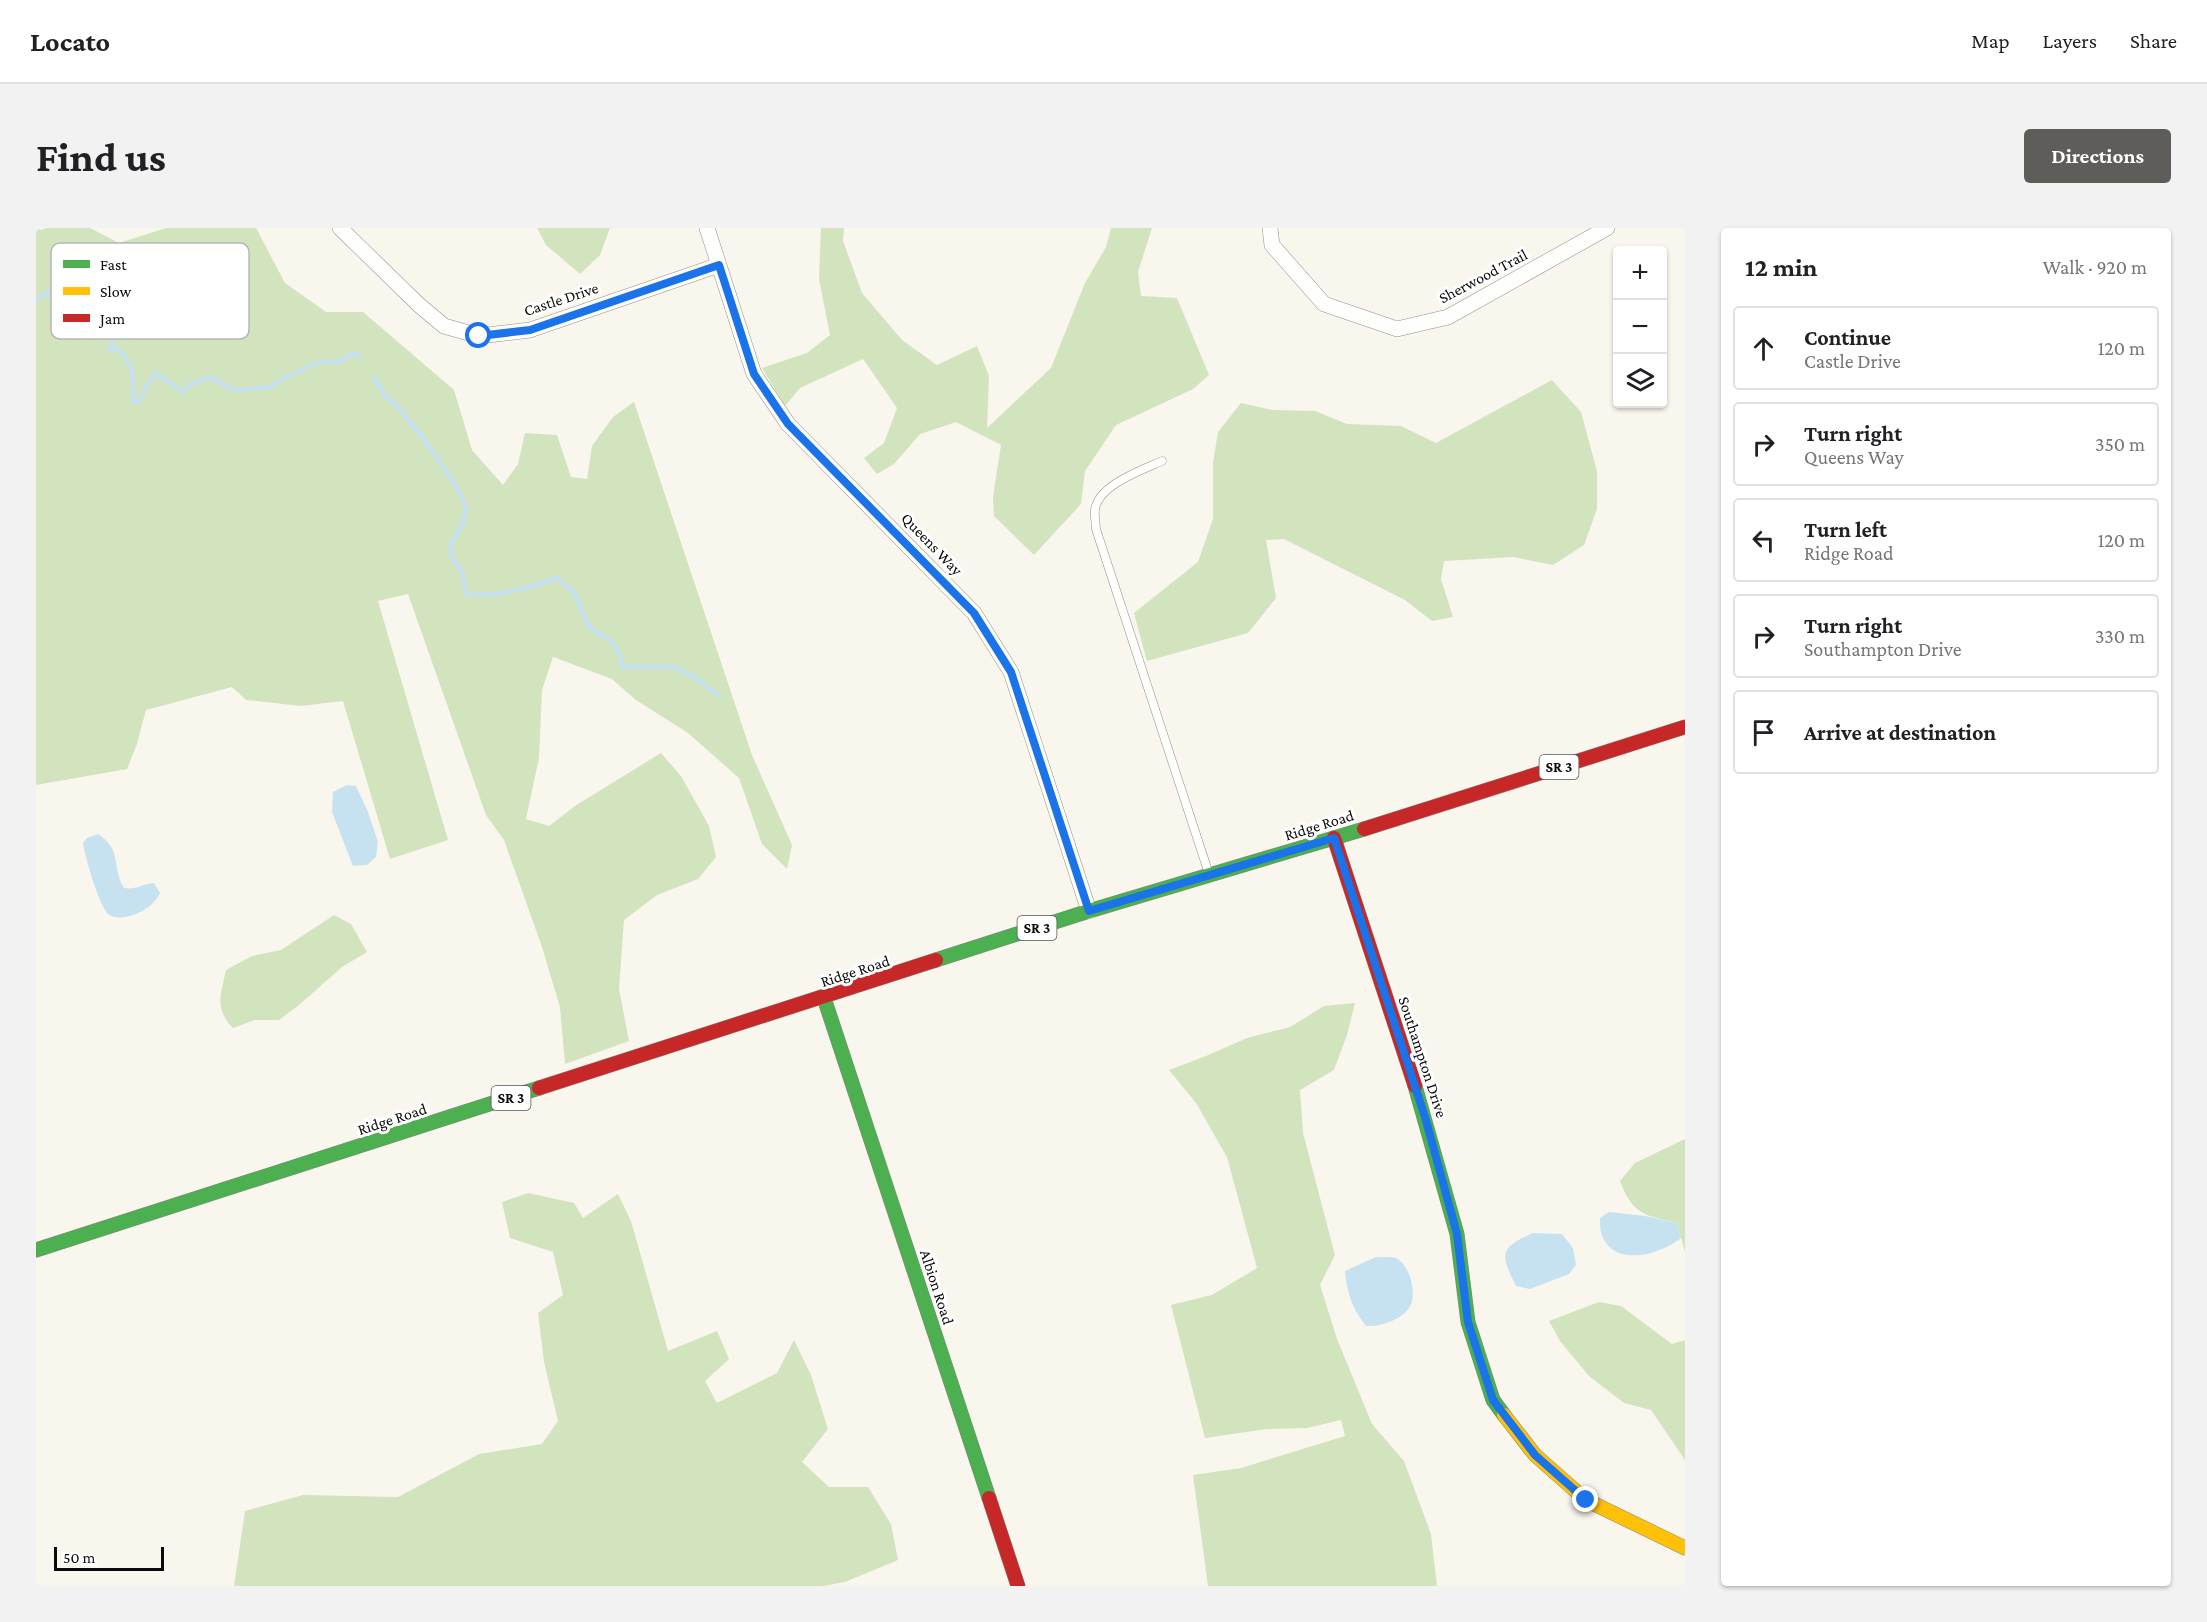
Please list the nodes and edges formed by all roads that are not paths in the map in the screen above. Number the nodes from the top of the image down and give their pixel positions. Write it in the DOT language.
graph roads {
  1 [pos="340,228"];
  2 [pos="707,228"];
  3 [pos="1270,228"];
  4 [pos="1607,228"];
  5 [pos="719,265"];
  6 [pos="1162,461"];
  7 [pos="1685,727"];
  8 [pos="1334,838"];
  9 [pos="1209,875"];
  10 [pos="1089,911"];
  11 [pos="824,998"];
  12 [pos="36,1250"];
  13 [pos="1685,1548"];
  14 [pos="1018,1586"];
  1 -- 5 [label="street, Castle Drive"];
  2 -- 5 [label="street, Queens Way"];
  3 -- 4 [label="street, Sherwood Trail"];
  5 -- 10 [label="street, Queens Way"];
  6 -- 9 [label="lane"];
  7 -- 8 [label="main road, Ridge Road / SR 3"];
  8 -- 9 [label="main road, Ridge Road / SR 3"];
  8 -- 13 [label="main road, Southampton Drive"];
  9 -- 10 [label="main road, Ridge Road / SR 3"];
  10 -- 11 [label="main road, Ridge Road / SR 3"];
  11 -- 12 [label="main road, Ridge Road / SR 3"];
  11 -- 14 [label="main road, Albion Road"];
}
